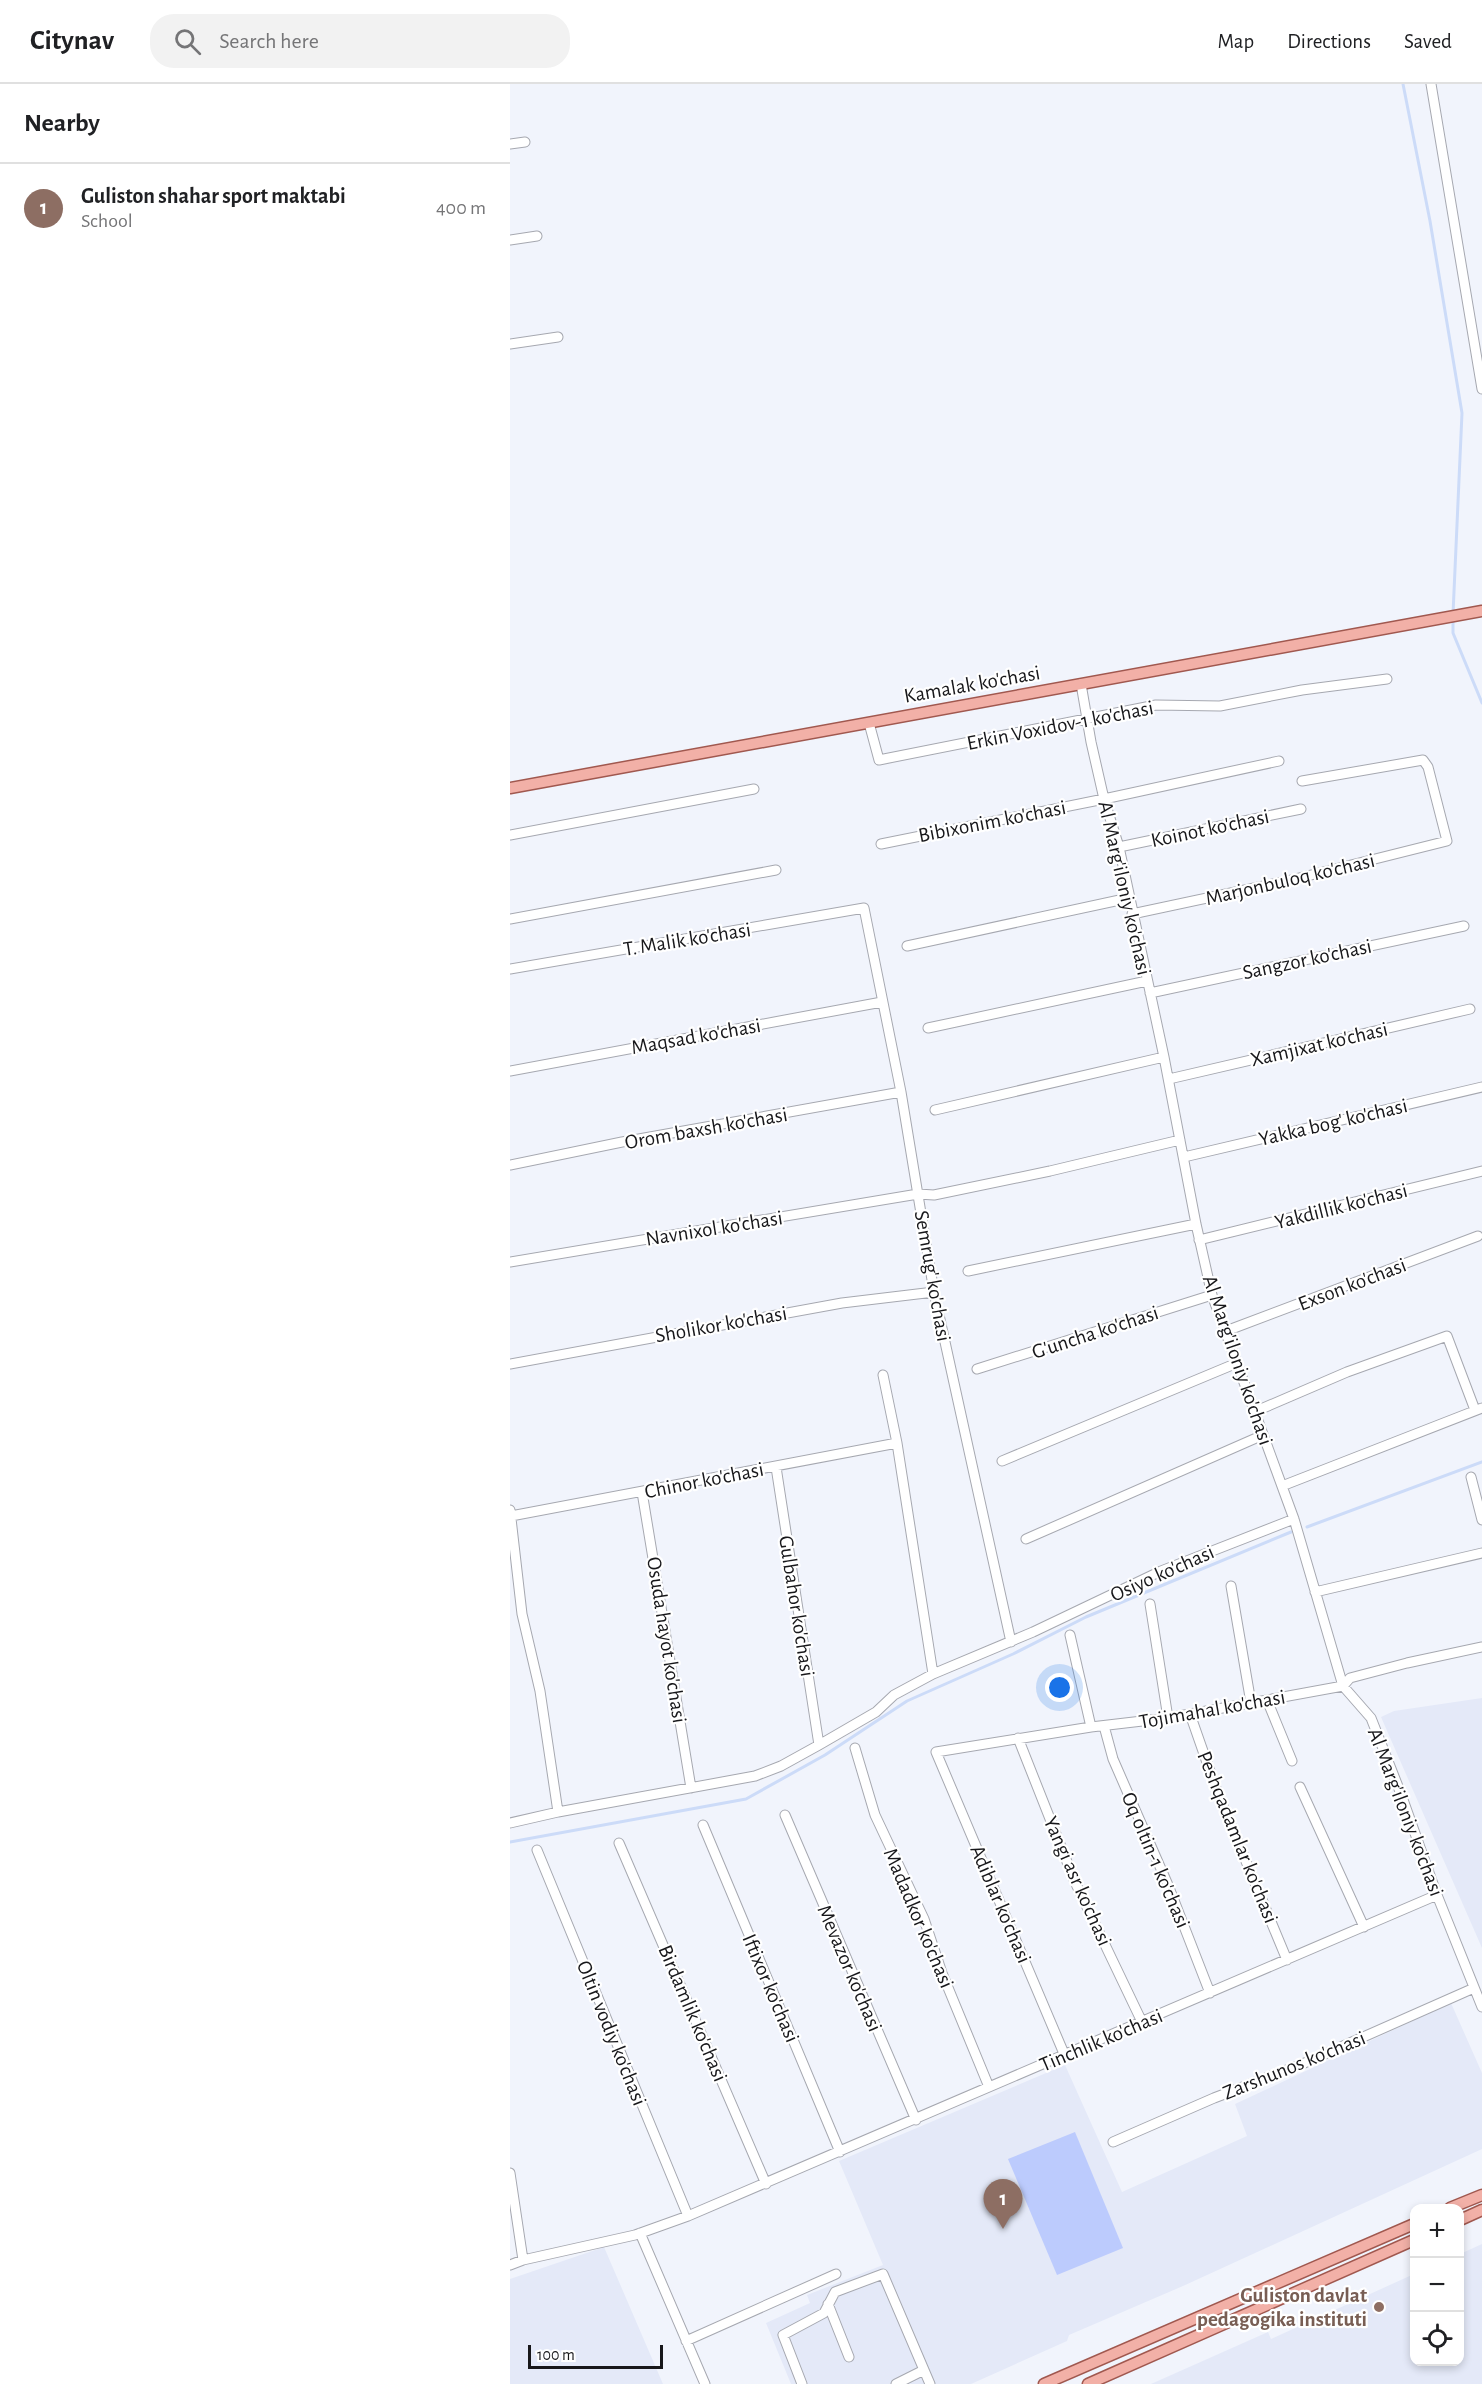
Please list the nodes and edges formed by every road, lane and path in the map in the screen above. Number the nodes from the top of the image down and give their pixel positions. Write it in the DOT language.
graph roads {
  1 [pos="1431,84"];
  2 [pos="525,142"];
  3 [pos="510,144"];
  4 [pos="537,236"];
  5 [pos="510,240"];
  6 [pos="558,337"];
  7 [pos="510,344"];
  8 [pos="1482,389"];
  9 [pos="1482,611"];
  10 [pos="1387,679"];
  11 [pos="1081,684"];
  12 [pos="1087,720"];
  13 [pos="870,723"];
  14 [pos="1279,761"];
  15 [pos="1302,781"];
  16 [pos="510,788"];
  17 [pos="754,789"];
  18 [pos="1104,799"];
  19 [pos="1301,809"];
  20 [pos="510,835"];
  21 [pos="881,844"];
  22 [pos="1119,847"];
  23 [pos="776,870"];
  24 [pos="1129,898"];
  25 [pos="864,908"];
  26 [pos="1132,914"];
  27 [pos="510,919"];
  28 [pos="1464,926"];
  29 [pos="907,946"];
  30 [pos="510,969"];
  31 [pos="1147,981"];
  32 [pos="1150,993"];
  33 [pos="882,1002"];
  34 [pos="1470,1009"];
  35 [pos="928,1028"];
  36 [pos="1164,1057"];
  37 [pos="510,1071"];
  38 [pos="1169,1079"];
  39 [pos="1482,1087"];
  40 [pos="901,1092"];
  41 [pos="935,1110"];
  42 [pos="1180,1140"];
  43 [pos="1184,1157"];
  44 [pos="510,1165"];
  45 [pos="1482,1171"];
  46 [pos="918,1194"];
  47 [pos="1196,1224"];
  48 [pos="1478,1236"];
  49 [pos="1199,1240"];
  50 [pos="510,1262"];
  51 [pos="968,1271"];
  52 [pos="934,1292"];
  53 [pos="1212,1295"];
  54 [pos="1226,1331"];
  55 [pos="1237,1363"];
  56 [pos="510,1364"];
  57 [pos="977,1369"];
  58 [pos="883,1375"];
  59 [pos="1479,1409"];
  60 [pos="1254,1412"];
  61 [pos="1263,1435"];
  62 [pos="897,1443"];
  63 [pos="1002,1461"];
  64 [pos="776,1467"];
  65 [pos="1472,1478"];
  66 [pos="1282,1486"];
  67 [pos="642,1492"];
  68 [pos="511,1513"];
  69 [pos="1294,1519"];
  70 [pos="1482,1520"];
  71 [pos="1026,1539"];
  72 [pos="1482,1553"];
  73 [pos="1231,1586"];
  74 [pos="1315,1592"];
  75 [pos="1150,1604"];
  76 [pos="1070,1635"];
  77 [pos="1011,1642"];
  78 [pos="1482,1647"];
  79 [pos="933,1674"];
  80 [pos="1343,1686"];
  81 [pos="1267,1700"];
  82 [pos="1251,1703"];
  83 [pos="1190,1714"];
  84 [pos="1168,1718"];
  85 [pos="1104,1726"];
  86 [pos="1091,1727"];
  87 [pos="1018,1738"];
  88 [pos="819,1745"];
  89 [pos="855,1748"];
  90 [pos="936,1752"];
  91 [pos="1292,1761"];
  92 [pos="1299,1787"];
  93 [pos="691,1788"];
  94 [pos="558,1812"];
  95 [pos="785,1815"];
  96 [pos="510,1823"];
  97 [pos="703,1825"];
  98 [pos="619,1843"];
  99 [pos="537,1850"];
  100 [pos="1437,1895"];
  101 [pos="1364,1927"];
  102 [pos="1287,1960"];
  103 [pos="1474,1988"];
  104 [pos="1210,1993"];
  105 [pos="1482,2007"];
  106 [pos="1142,2022"];
  107 [pos="1065,2056"];
  108 [pos="989,2086"];
  109 [pos="916,2120"];
  110 [pos="1113,2142"];
  111 [pos="840,2152"];
  112 [pos="510,2173"];
  113 [pos="766,2184"];
  114 [pos="1482,2195"];
  115 [pos="1460,2204"];
  116 [pos="1482,2210"];
  117 [pos="688,2216"];
  118 [pos="1464,2218"];
  119 [pos="1410,2226"];
  120 [pos="640,2233"];
  121 [pos="1410,2242"];
  122 [pos="523,2260"];
  123 [pos="510,2265"];
  124 [pos="836,2274"];
  125 [pos="828,2304"];
  126 [pos="686,2341"];
  127 [pos="849,2357"];
  128 [pos="924,2370"];
  129 [pos="705,2384"];
  130 [pos="802,2384"];
  131 [pos="896,2384"];
  132 [pos="930,2384"];
  133 [pos="1044,2384"];
  134 [pos="1088,2384"];
  1 -- 8 [label="street"];
  2 -- 3 [label="street"];
  4 -- 5 [label="street"];
  6 -- 7 [label="street"];
  9 -- 11 [label="main road, Kamalak ko'chasi"];
  10 -- 12 [label="street, Erkin Voxidov-1 ko'chasi"];
  11 -- 12 [label="street, Al Marg'iloniy ko'chasi"];
  11 -- 13 [label="main road, Kamalak ko'chasi"];
  12 -- 13 [label="street, Erkin Voxidov-1 ko'chasi"];
  12 -- 18 [label="street, Al Marg'iloniy ko'chasi"];
  13 -- 16 [label="main road, Kamalak ko'chasi"];
  14 -- 18 [label="street, Bibixonim ko'chasi"];
  15 -- 26 [label="street, Marjonbuloq ko'chasi"];
  17 -- 20 [label="street"];
  18 -- 21 [label="street, Bibixonim ko'chasi"];
  18 -- 22 [label="street, Al Marg'iloniy ko'chasi"];
  19 -- 22 [label="street, Koinot ko'chasi"];
  22 -- 24 [label="street, Al Marg'iloniy ko'chasi"];
  23 -- 27 [label="street"];
  24 -- 26 [label="street, Al Marg'iloniy ko'chasi"];
  24 -- 29 [label="street"];
  25 -- 30 [label="street, T. Malik ko'chasi"];
  25 -- 33 [label="street, Semrug' ko'chasi"];
  26 -- 31 [label="street, Al Marg'iloniy ko'chasi"];
  28 -- 32 [label="street, Sangzor ko'chasi"];
  31 -- 32 [label="street, Al Marg'iloniy ko'chasi"];
  31 -- 35 [label="street"];
  32 -- 36 [label="street, Al Marg'iloniy ko'chasi"];
  33 -- 37 [label="street, Maqsad ko'chasi"];
  33 -- 40 [label="street, Semrug' ko'chasi"];
  34 -- 38 [label="street, Xamjixat ko'chasi"];
  36 -- 38 [label="street, Al Marg'iloniy ko'chasi"];
  36 -- 41 [label="street"];
  38 -- 42 [label="street, Al Marg'iloniy ko'chasi"];
  39 -- 43 [label="street, Yakka bog' ko'chasi"];
  40 -- 44 [label="street, Orom baxsh ko'chasi"];
  40 -- 46 [label="street, Semrug' ko'chasi"];
  42 -- 43 [label="street, Al Marg'iloniy ko'chasi"];
  42 -- 46 [label="street"];
  43 -- 47 [label="street, Al Marg'iloniy ko'chasi"];
  45 -- 49 [label="street, Yakdillik ko'chasi"];
  46 -- 50 [label="street, Navnixol ko'chasi"];
  46 -- 52 [label="street, Semrug' ko'chasi"];
  47 -- 49 [label="street, Al Marg'iloniy ko'chasi"];
  47 -- 51 [label="street"];
  48 -- 54 [label="street, Exson ko'chasi"];
  49 -- 53 [label="street, Al Marg'iloniy ko'chasi"];
  52 -- 56 [label="street, Sholikor ko'chasi"];
  52 -- 77 [label="street, Semrug' ko'chasi"];
  53 -- 54 [label="street, Al Marg'iloniy ko'chasi"];
  53 -- 57 [label="street, G'uncha ko'chasi"];
  54 -- 55 [label="street, Al Marg'iloniy ko'chasi"];
  55 -- 60 [label="street, Al Marg'iloniy ko'chasi"];
  55 -- 63 [label="street"];
  58 -- 62 [label="street"];
  59 -- 60 [label="street"];
  59 -- 66 [label="street"];
  60 -- 61 [label="street, Al Marg'iloniy ko'chasi"];
  61 -- 66 [label="street, Al Marg'iloniy ko'chasi"];
  61 -- 71 [label="street"];
  62 -- 64 [label="street, Chinor ko'chasi"];
  62 -- 79 [label="street"];
  64 -- 67 [label="street, Chinor ko'chasi"];
  64 -- 88 [label="street, Gulbahor ko'chasi"];
  65 -- 70 [label="street"];
  66 -- 69 [label="street, Al Marg'iloniy ko'chasi"];
  67 -- 68 [label="street, Chinor ko'chasi"];
  67 -- 93 [label="street, Osuda hayot ko'chasi"];
  68 -- 94 [label="street"];
  69 -- 74 [label="street, Al Marg'iloniy ko'chasi"];
  69 -- 77 [label="street, Osiyo ko'chasi"];
  72 -- 74 [label="street"];
  73 -- 82 [label="street"];
  74 -- 80 [label="street, Al Marg'iloniy ko'chasi"];
  75 -- 84 [label="street"];
  76 -- 86 [label="street"];
  77 -- 79 [label="street, Osiyo ko'chasi"];
  78 -- 80 [label="street, Tojimahal ko'chasi"];
  79 -- 88 [label="street, Osiyo ko'chasi"];
  80 -- 81 [label="street, Tojimahal ko'chasi"];
  80 -- 100 [label="street, Al Marg'iloniy ko'chasi"];
  81 -- 82 [label="street, Tojimahal ko'chasi"];
  81 -- 91 [label="street"];
  82 -- 83 [label="street, Tojimahal ko'chasi"];
  83 -- 84 [label="street, Tojimahal ko'chasi"];
  83 -- 102 [label="street, Peshqadamlar ko'chasi"];
  84 -- 85 [label="street, Tojimahal ko'chasi"];
  85 -- 86 [label="street, Tojimahal ko'chasi"];
  85 -- 104 [label="street, Oq oltin-1 ko'chasi"];
  86 -- 87 [label="street, Tojimahal ko'chasi"];
  87 -- 90 [label="street, Tojimahal ko'chasi"];
  87 -- 106 [label="street, Yangi asr ko'chasi"];
  88 -- 93 [label="street, Osiyo ko'chasi"];
  89 -- 108 [label="street, Madadkor ko'chasi"];
  90 -- 107 [label="street, Adiblar ko'chasi"];
  92 -- 101 [label="street"];
  93 -- 94 [label="street, Osiyo ko'chasi"];
  94 -- 96 [label="street, Osiyo ko'chasi"];
  95 -- 109 [label="street, Mevazor ko'chasi"];
  97 -- 111 [label="street, Iftixor ko'chasi"];
  98 -- 113 [label="street, Birdamlik ko'chasi"];
  99 -- 117 [label="street, Oltin vodiy ko'chasi"];
  100 -- 101 [label="street, Tinchlik ko'chasi"];
  100 -- 103 [label="street, Al Marg'iloniy ko'chasi"];
  101 -- 102 [label="street, Tinchlik ko'chasi"];
  102 -- 104 [label="street, Tinchlik ko'chasi"];
  103 -- 105 [label="street, Al Marg'iloniy ko'chasi"];
  103 -- 110 [label="street, Zarshunos ko'chasi"];
  104 -- 106 [label="street, Tinchlik ko'chasi"];
  106 -- 107 [label="street, Tinchlik ko'chasi"];
  107 -- 108 [label="street, Tinchlik ko'chasi"];
  108 -- 109 [label="street, Tinchlik ko'chasi"];
  109 -- 111 [label="street, Tinchlik ko'chasi"];
  111 -- 113 [label="street, Tinchlik ko'chasi"];
  112 -- 122 [label="street"];
  113 -- 117 [label="street, Tinchlik ko'chasi"];
  114 -- 115 [label="main road"];
  116 -- 118 [label="main road"];
  117 -- 120 [label="street, Tinchlik ko'chasi"];
  119 -- 133 [label="main road"];
  120 -- 122 [label="street, Tinchlik ko'chasi"];
  120 -- 126 [label="street"];
  121 -- 134 [label="main road"];
  122 -- 123 [label="street, Tinchlik ko'chasi"];
  124 -- 126 [label="street"];
  125 -- 127 [label="street"];
  125 -- 128 [label="street"];
  125 -- 130 [label="street"];
  126 -- 129 [label="street"];
  128 -- 131 [label="street"];
  128 -- 132 [label="street"];
}
